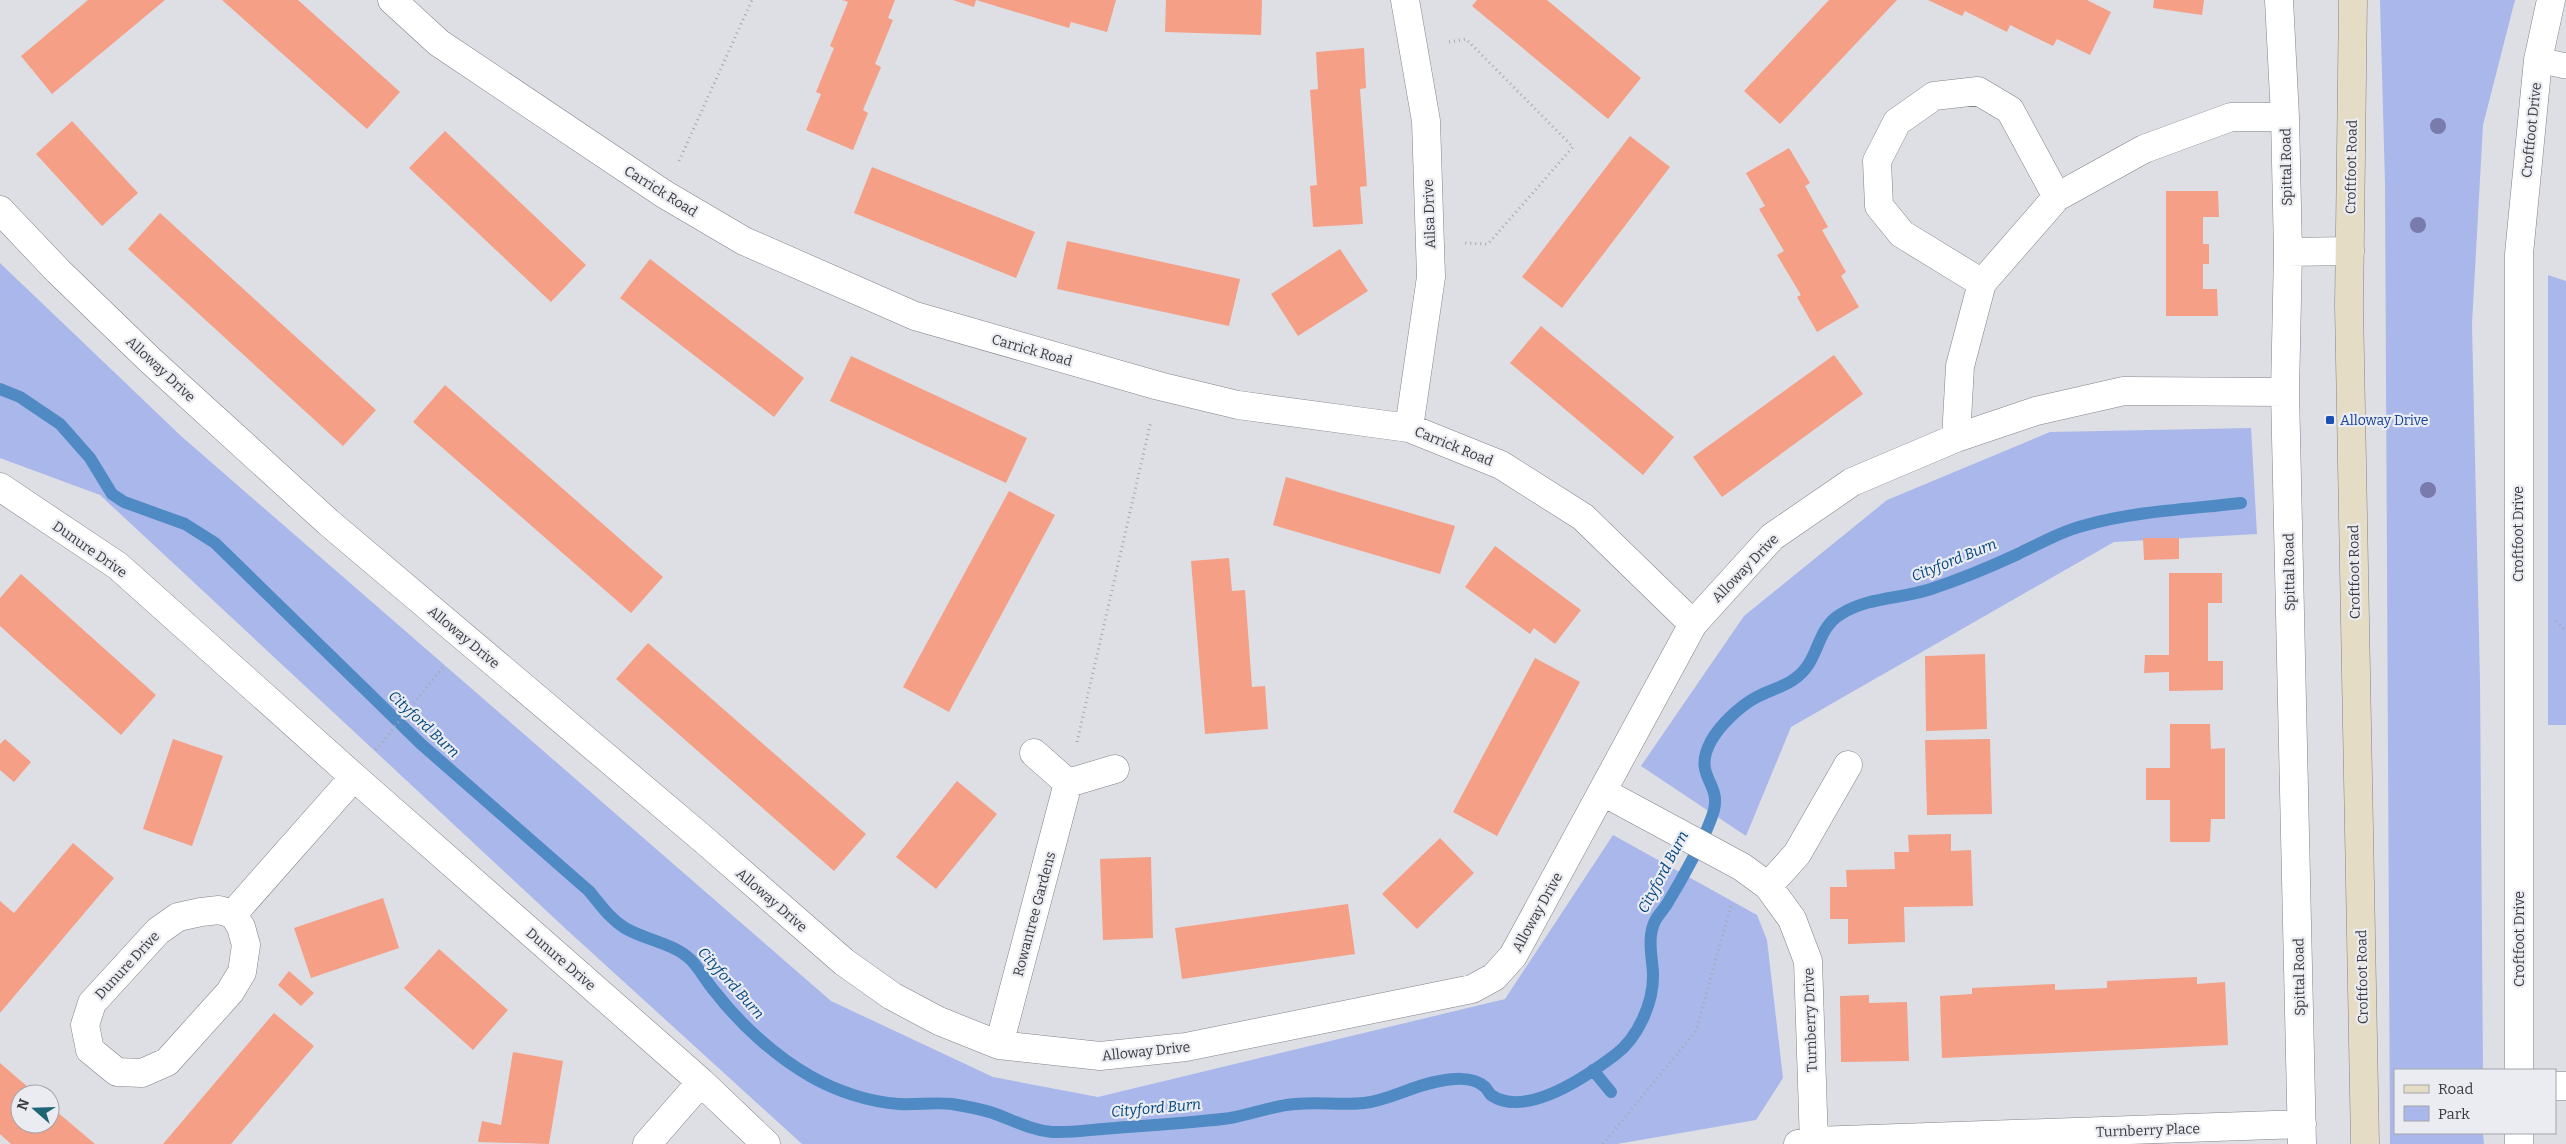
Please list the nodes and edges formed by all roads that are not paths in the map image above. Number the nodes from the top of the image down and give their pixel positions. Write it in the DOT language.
graph roads {
  1 [pos="392,0"];
  2 [pos="1404,0"];
  3 [pos="2279,0"];
  4 [pos="2353,0"];
  5 [pos="2551,0"];
  6 [pos="2538,60"];
  7 [pos="2566,66"];
  8 [pos="2285,117"];
  9 [pos="2057,197"];
  10 [pos="0,210"];
  11 [pos="2350,251"];
  12 [pos="2288,252"];
  13 [pos="1982,283"];
  14 [pos="2285,392"];
  15 [pos="1409,428"];
  16 [pos="1956,438"];
  17 [pos="0,487"];
  18 [pos="1692,624"];
  19 [pos="1034,752"];
  20 [pos="1848,765"];
  21 [pos="1115,769"];
  22 [pos="354,778"];
  23 [pos="1068,783"];
  24 [pos="1603,792"];
  25 [pos="1768,886"];
  26 [pos="233,914"];
  27 [pos="1000,1045"];
  28 [pos="2519,1069"];
  29 [pos="700,1082"];
  30 [pos="2302,1134"];
  31 [pos="1809,1143"];
  32 [pos="647,1144"];
  33 [pos="766,1144"];
  34 [pos="2366,1144"];
  1 -- 15 [label="street, Carrick Road"];
  2 -- 15 [label="street, Ailsa Drive"];
  3 -- 8 [label="street, Spittal Road"];
  4 -- 11 [label="street, Croftfoot Road"];
  5 -- 6 [label="street, Croftfoot Drive"];
  6 -- 7 [label="lane"];
  6 -- 28 [label="street, Croftfoot Drive"];
  8 -- 9 [label="street"];
  8 -- 12 [label="street, Spittal Road"];
  9 -- 13 [label="street"];
  9 -- 13 [label="street"];
  10 -- 27 [label="street, Alloway Drive"];
  11 -- 12 [label="street"];
  11 -- 34 [label="street, Croftfoot Road"];
  12 -- 14 [label="street, Spittal Road"];
  13 -- 16 [label="street"];
  14 -- 16 [label="street, Alloway Drive"];
  14 -- 30 [label="street, Spittal Road"];
  15 -- 18 [label="street, Carrick Road"];
  16 -- 18 [label="street, Alloway Drive"];
  17 -- 22 [label="street, Dunure Drive"];
  18 -- 24 [label="street, Alloway Drive"];
  19 -- 23 [label="street"];
  20 -- 25 [label="street"];
  21 -- 23 [label="street"];
  22 -- 26 [label="street"];
  22 -- 29 [label="street, Dunure Drive"];
  23 -- 27 [label="street, Rowantree Gardens"];
  24 -- 25 [label="street, Turnberry Drive"];
  24 -- 27 [label="street, Alloway Drive"];
  25 -- 31 [label="street, Turnberry Drive"];
  26 -- 26 [label="street, Dunure Drive"];
  29 -- 32 [label="street"];
  29 -- 33 [label="street, Dunure Drive"];
  30 -- 31 [label="street, Turnberry Place"];
}
